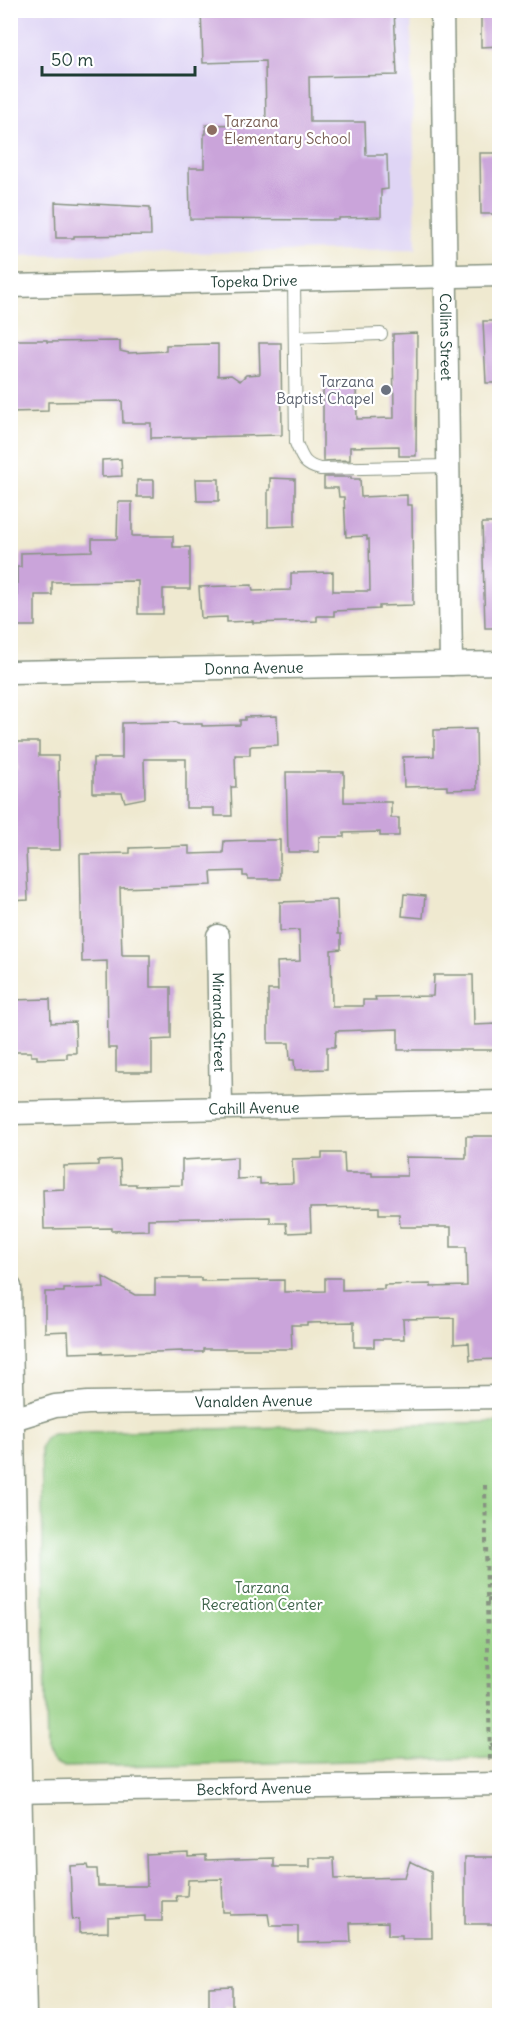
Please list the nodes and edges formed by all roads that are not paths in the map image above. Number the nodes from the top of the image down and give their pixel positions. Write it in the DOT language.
graph roads {
  1 [pos="442,10"];
  2 [pos="500,275"];
  3 [pos="445,276"];
  4 [pos="294,281"];
  5 [pos="10,286"];
  6 [pos="381,334"];
  7 [pos="295,337"];
  8 [pos="447,466"];
  9 [pos="500,663"];
  10 [pos="451,664"];
  11 [pos="10,672"];
  12 [pos="218,936"];
  13 [pos="500,1102"];
  14 [pos="221,1107"];
  15 [pos="10,1113"];
  16 [pos="10,1287"];
  17 [pos="500,1396"];
  18 [pos="12,1419"];
  19 [pos="500,1784"];
  20 [pos="16,1792"];
  21 [pos="25,2016"];
  1 -- 3 [label="street, Collins Street"];
  2 -- 3 [label="street, Topeka Drive"];
  3 -- 4 [label="street, Topeka Drive"];
  3 -- 8 [label="street, Collins Street"];
  4 -- 5 [label="street, Topeka Drive"];
  4 -- 7 [label="lane"];
  6 -- 7 [label="lane"];
  7 -- 8 [label="lane"];
  8 -- 10 [label="street, Collins Street"];
  9 -- 10 [label="street, Donna Avenue"];
  10 -- 11 [label="street, Donna Avenue"];
  12 -- 14 [label="street, Miranda Street"];
  13 -- 14 [label="street, Cahill Avenue"];
  14 -- 15 [label="street, Cahill Avenue"];
  16 -- 18 [label="street"];
  17 -- 18 [label="street, Vanalden Avenue"];
  18 -- 20 [label="street"];
  19 -- 20 [label="street, Beckford Avenue"];
  20 -- 21 [label="street"];
}
